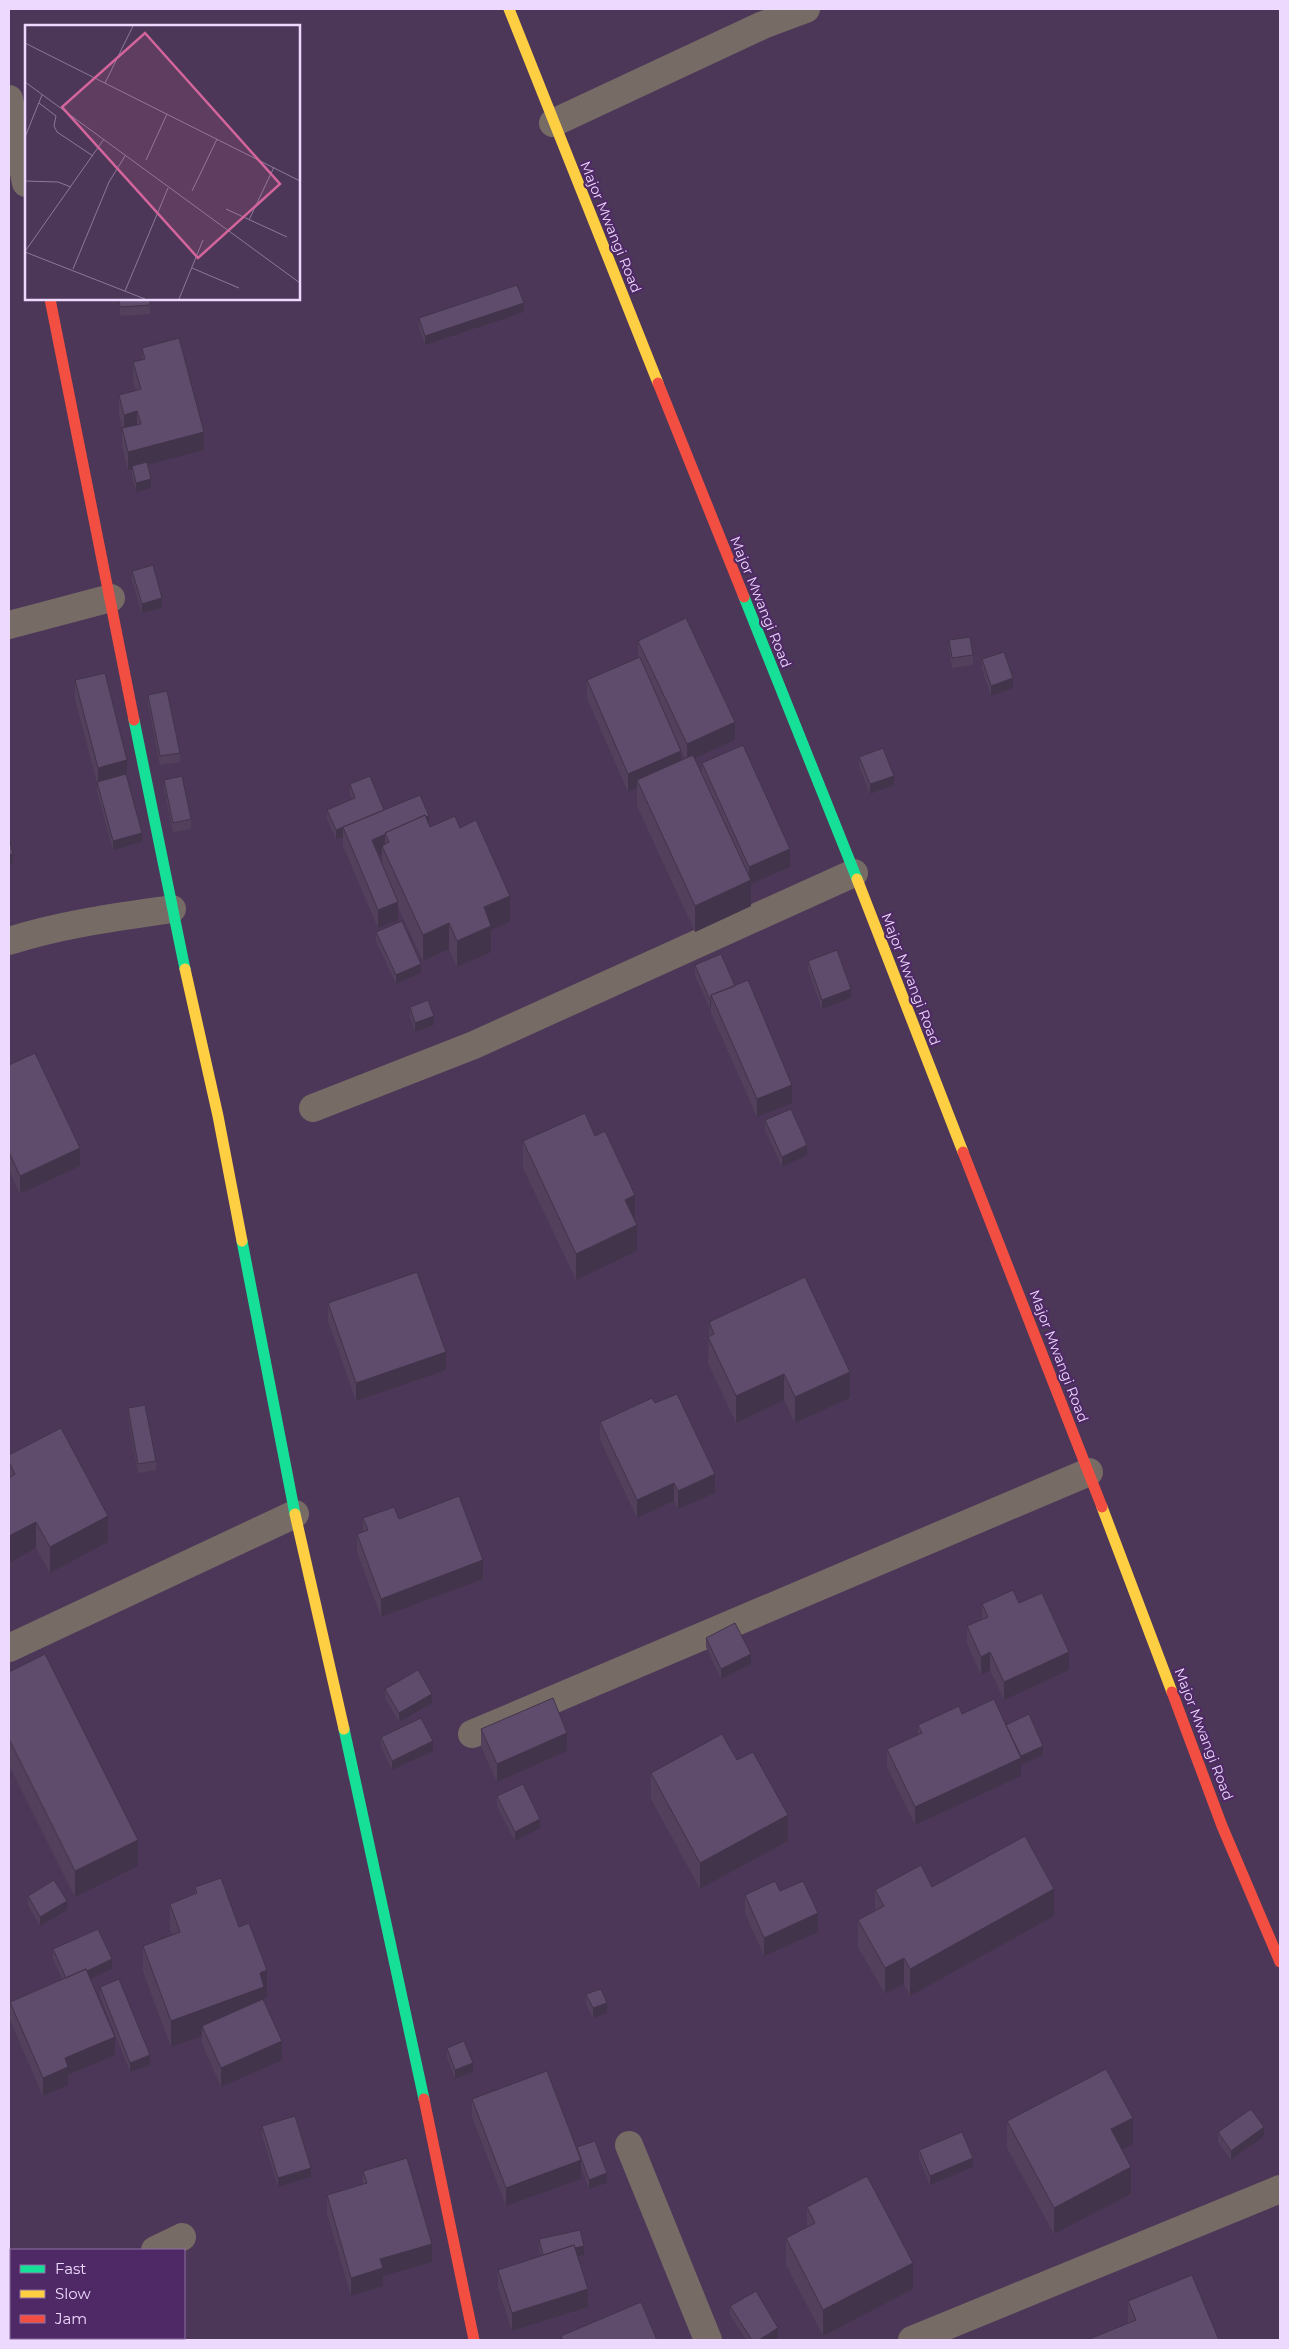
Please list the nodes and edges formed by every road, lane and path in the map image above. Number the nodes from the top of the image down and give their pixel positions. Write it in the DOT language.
graph roads {
  1 [pos="509,9"];
  2 [pos="806,9"];
  3 [pos="9,99"];
  4 [pos="553,124"];
  5 [pos="25,178"];
  6 [pos="50,300"];
  7 [pos="111,598"];
  8 [pos="9,625"];
  9 [pos="854,873"];
  10 [pos="172,909"];
  11 [pos="9,941"];
  12 [pos="313,1108"];
  13 [pos="1089,1472"];
  14 [pos="295,1514"];
  15 [pos="9,1648"];
  16 [pos="472,1734"];
  17 [pos="1280,1962"];
  18 [pos="629,2145"];
  19 [pos="1280,2189"];
  20 [pos="182,2237"];
  21 [pos="157,2249"];
  22 [pos="474,2340"];
  23 [pos="708,2340"];
  24 [pos="912,2340"];
  1 -- 4 [label="street, Major Mwangi Road"];
  2 -- 4 [label="street"];
  3 -- 5 [label="street"];
  4 -- 9 [label="street, Major Mwangi Road"];
  6 -- 7 [label="street"];
  7 -- 8 [label="street"];
  7 -- 10 [label="street"];
  9 -- 12 [label="street"];
  9 -- 13 [label="street, Major Mwangi Road"];
  10 -- 11 [label="street"];
  10 -- 14 [label="street"];
  13 -- 16 [label="street"];
  13 -- 17 [label="street, Major Mwangi Road"];
  14 -- 15 [label="street"];
  14 -- 22 [label="street"];
  18 -- 23 [label="street"];
  19 -- 24 [label="street"];
  20 -- 21 [label="street"];
}
